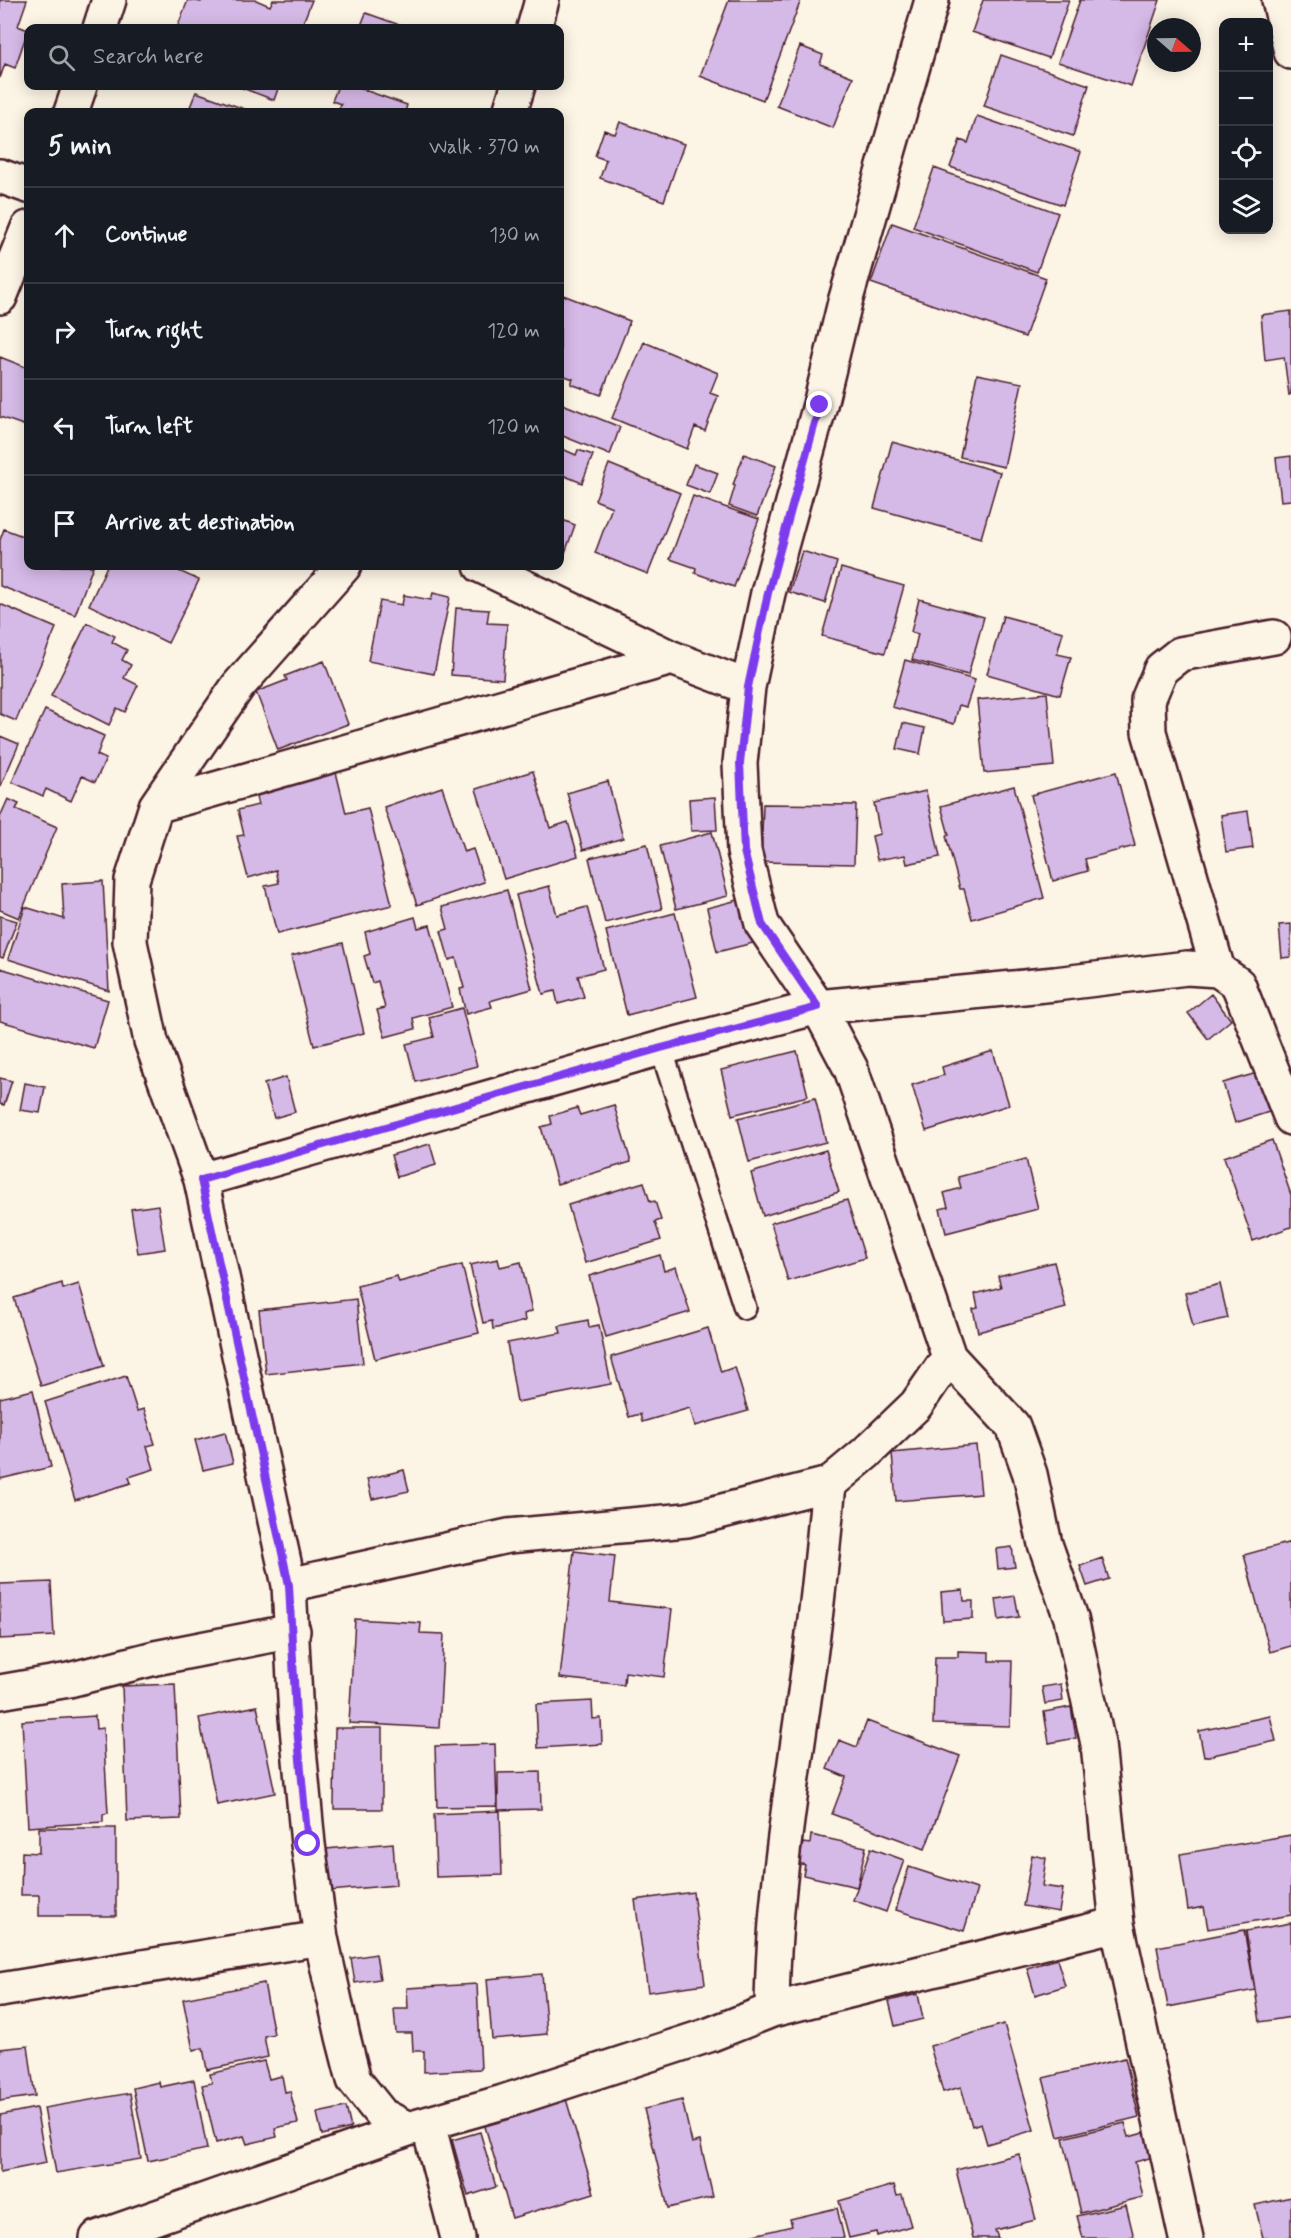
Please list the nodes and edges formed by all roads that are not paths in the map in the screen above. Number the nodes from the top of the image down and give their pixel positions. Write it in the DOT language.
graph roads {
  1 [pos="110,0"];
  2 [pos="542,0"];
  3 [pos="932,0"];
  4 [pos="1279,0"];
  5 [pos="101,24"];
  6 [pos="535,24"];
  7 [pos="1291,52"];
  8 [pos="79,90"];
  9 [pos="517,90"];
  10 [pos="72,108"];
  11 [pos="511,108"];
  12 [pos="0,176"];
  13 [pos="24,185"];
  14 [pos="24,238"];
  15 [pos="0,297"];
  16 [pos="340,570"];
  17 [pos="489,570"];
  18 [pos="1274,637"];
  19 [pos="672,658"];
  20 [pos="748,687"];
  21 [pos="156,806"];
  22 [pos="1218,970"];
  23 [pos="818,1007"];
  24 [pos="661,1048"];
  25 [pos="1291,1118"];
  26 [pos="201,1180"];
  27 [pos="745,1308"];
  28 [pos="949,1357"];
  29 [pos="829,1484"];
  30 [pos="289,1585"];
  31 [pos="293,1631"];
  32 [pos="0,1692"];
  33 [pos="1117,1924"];
  34 [pos="321,1938"];
  35 [pos="0,1990"];
  36 [pos="771,2010"];
  37 [pos="418,2126"];
  38 [pos="97,2238"];
  39 [pos="458,2238"];
  40 [pos="1186,2238"];
  1 -- 5 [label="street"];
  2 -- 6 [label="street"];
  3 -- 20 [label="street"];
  4 -- 7 [label="street"];
  8 -- 10 [label="street"];
  9 -- 11 [label="street"];
  12 -- 13 [label="street"];
  14 -- 15 [label="street"];
  16 -- 21 [label="street"];
  17 -- 19 [label="street"];
  18 -- 22 [label="street"];
  19 -- 20 [label="street"];
  19 -- 21 [label="street"];
  20 -- 23 [label="street"];
  21 -- 26 [label="street"];
  22 -- 23 [label="street"];
  22 -- 25 [label="street"];
  23 -- 24 [label="street"];
  23 -- 28 [label="street"];
  24 -- 26 [label="street"];
  24 -- 27 [label="lane"];
  26 -- 30 [label="street"];
  28 -- 29 [label="street"];
  28 -- 33 [label="street"];
  29 -- 30 [label="street"];
  29 -- 36 [label="street"];
  30 -- 31 [label="street"];
  31 -- 32 [label="street"];
  31 -- 34 [label="street"];
  33 -- 36 [label="street"];
  33 -- 40 [label="street"];
  34 -- 35 [label="street"];
  34 -- 37 [label="street"];
  36 -- 37 [label="street"];
  37 -- 38 [label="street"];
  37 -- 39 [label="street"];
}
